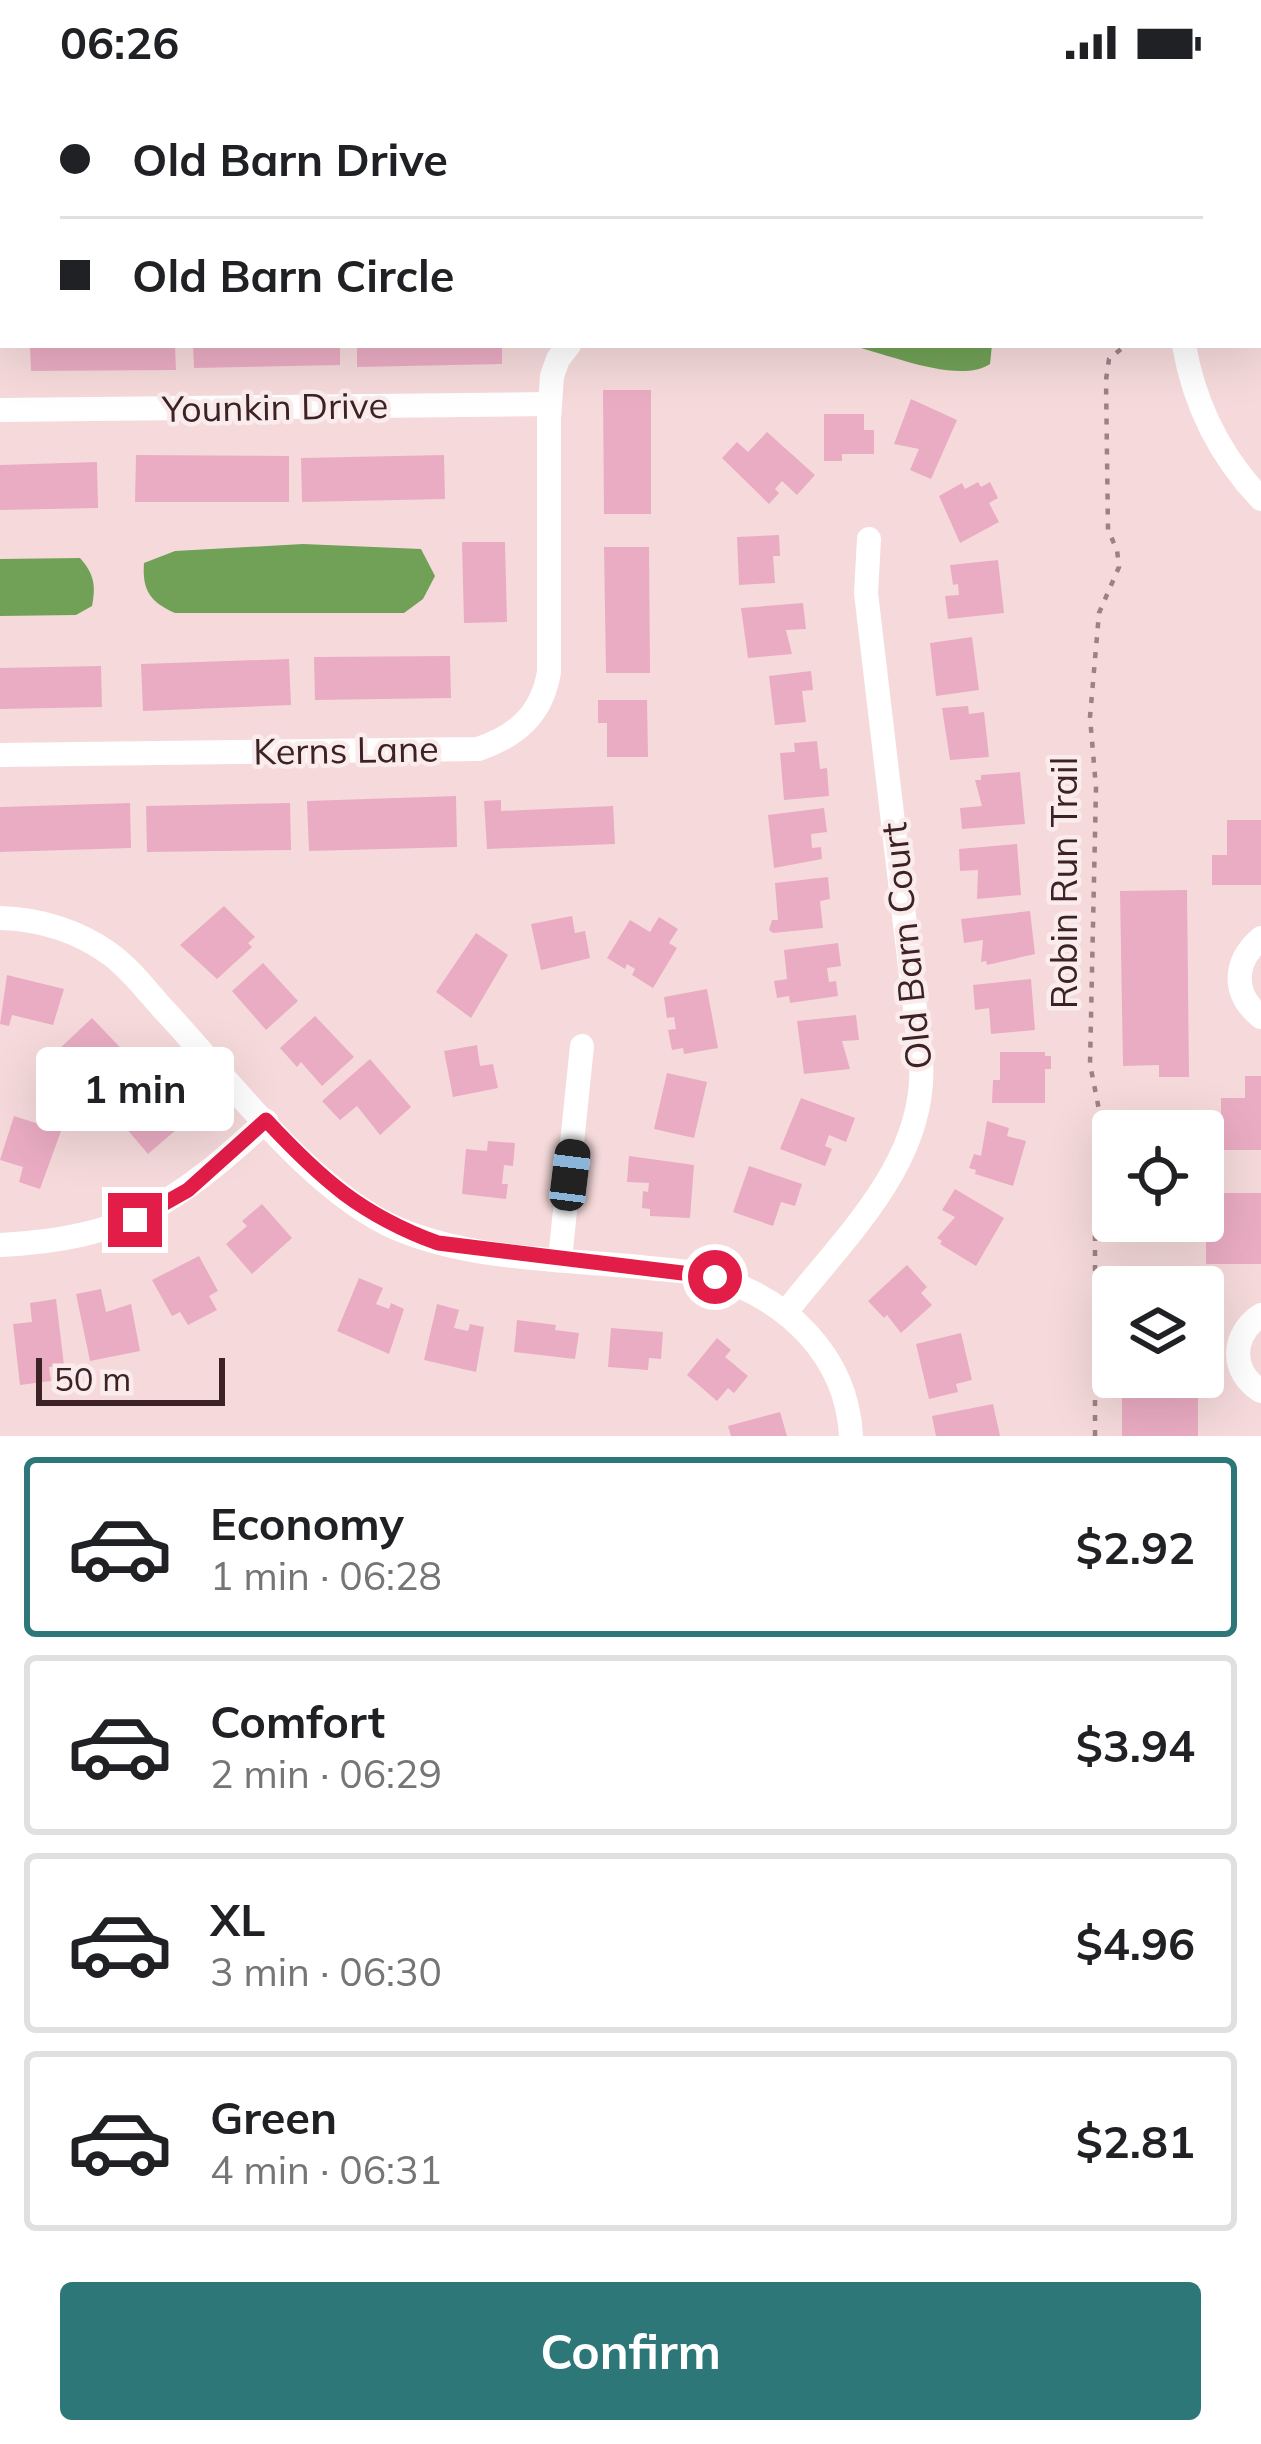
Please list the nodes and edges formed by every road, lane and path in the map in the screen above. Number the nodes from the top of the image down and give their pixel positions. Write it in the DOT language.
graph roads {
  1 [pos="566,348"];
  2 [pos="1122,348"];
  3 [pos="1185,348"];
  4 [pos="550,404"];
  5 [pos="0,410"];
  6 [pos="1261,499"];
  7 [pos="869,539"];
  8 [pos="0,755"];
  9 [pos="0,918"];
  10 [pos="1261,938"];
  11 [pos="1261,1017"];
  12 [pos="582,1046"];
  13 [pos="266,1120"];
  14 [pos="0,1245"];
  15 [pos="560,1259"];
  16 [pos="786,1312"];
  17 [pos="1261,1315"];
  18 [pos="1261,1391"];
  19 [pos="851,1436"];
  20 [pos="1095,1436"];
  1 -- 4 [label="street, Kerns Lane"];
  2 -- 20 [label="path, Robin Run Trail"];
  3 -- 6 [label="street"];
  4 -- 5 [label="street, Younkin Drive"];
  4 -- 8 [label="street, Kerns Lane"];
  7 -- 16 [label="street, Old Barn Court"];
  9 -- 13 [label="street"];
  10 -- 11 [label="street"];
  12 -- 15 [label="street"];
  13 -- 14 [label="street"];
  13 -- 15 [label="street"];
  15 -- 16 [label="street"];
  16 -- 19 [label="street"];
  17 -- 18 [label="street"];
}
